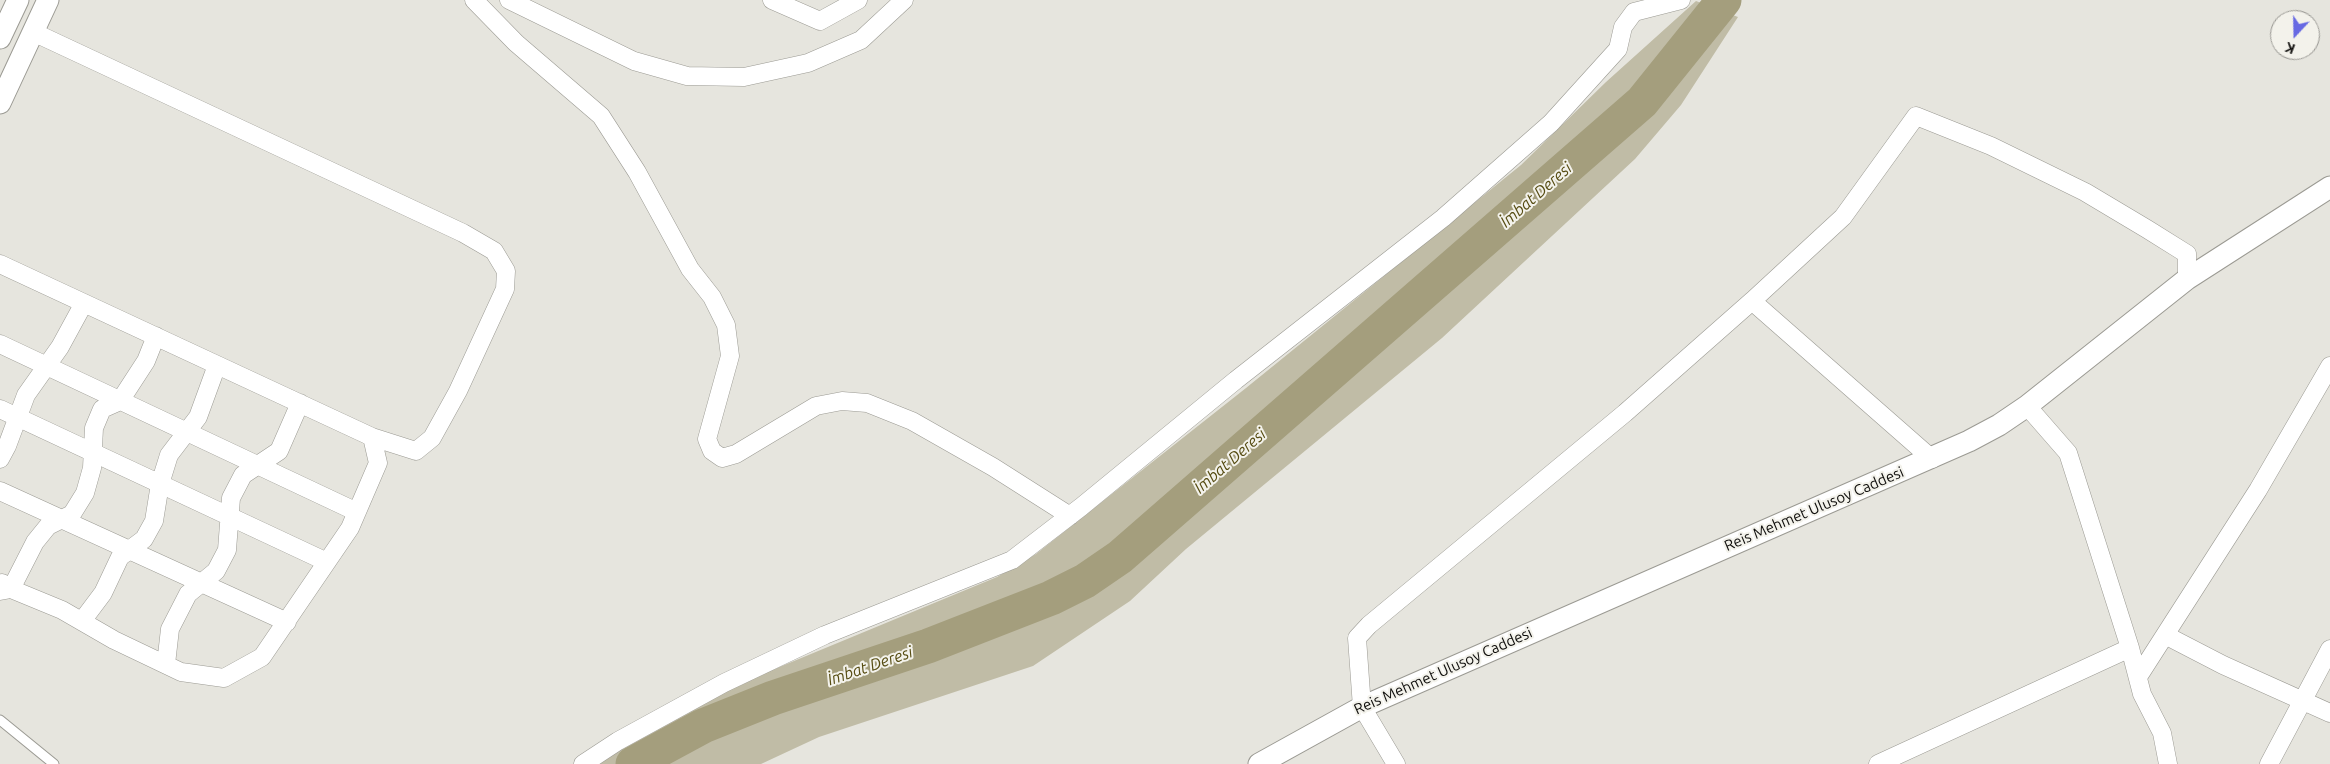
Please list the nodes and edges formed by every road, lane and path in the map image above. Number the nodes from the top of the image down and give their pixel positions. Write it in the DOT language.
graph roads {
  1 [pos="18,0"];
  2 [pos="48,0"];
  3 [pos="474,0"];
  4 [pos="509,0"];
  5 [pos="772,0"];
  6 [pos="858,0"];
  7 [pos="904,0"];
  8 [pos="1681,0"];
  9 [pos="33,32"];
  10 [pos="0,38"];
  11 [pos="0,103"];
  12 [pos="2330,187"];
  13 [pos="0,264"];
  14 [pos="2188,279"];
  15 [pos="1752,301"];
  16 [pos="84,303"];
  17 [pos="156,336"];
  18 [pos="0,344"];
  19 [pos="217,365"];
  20 [pos="46,366"];
  21 [pos="2330,366"];
  22 [pos="120,401"];
  23 [pos="300,403"];
  24 [pos="2027,406"];
  25 [pos="0,409"];
  26 [pos="18,417"];
  27 [pos="185,432"];
  28 [pos="372,437"];
  29 [pos="93,452"];
  30 [pos="0,459"];
  31 [pos="1932,459"];
  32 [pos="258,465"];
  33 [pos="160,484"];
  34 [pos="0,491"];
  35 [pos="357,512"];
  36 [pos="230,516"];
  37 [pos="1070,516"];
  38 [pos="63,519"];
  39 [pos="130,550"];
  40 [pos="327,562"];
  41 [pos="202,583"];
  42 [pos="4,587"];
  43 [pos="82,622"];
  44 [pos="287,622"];
  45 [pos="2165,635"];
  46 [pos="2130,648"];
  47 [pos="2330,649"];
  48 [pos="166,664"];
  49 [pos="2138,676"];
  50 [pos="2302,700"];
  51 [pos="1362,706"];
  52 [pos="2330,713"];
  53 [pos="0,720"];
  54 [pos="54,764"];
  55 [pos="583,764"];
  56 [pos="1259,764"];
  57 [pos="1396,764"];
  58 [pos="1878,764"];
  59 [pos="2168,764"];
  60 [pos="2269,764"];
  1 -- 10 [label="street"];
  2 -- 9 [label="street"];
  3 -- 37 [label="street"];
  4 -- 7 [label="street"];
  5 -- 6 [label="street"];
  8 -- 37 [label="street"];
  9 -- 11 [label="street"];
  9 -- 28 [label="street"];
  12 -- 14 [label="street, Reis Mehmet Ulusoy Caddesi"];
  13 -- 16 [label="street"];
  14 -- 15 [label="street"];
  14 -- 24 [label="street, Reis Mehmet Ulusoy Caddesi"];
  15 -- 31 [label="street"];
  15 -- 51 [label="street"];
  16 -- 17 [label="street"];
  16 -- 20 [label="street"];
  17 -- 19 [label="street"];
  17 -- 22 [label="street"];
  18 -- 20 [label="street"];
  19 -- 23 [label="street"];
  19 -- 27 [label="street"];
  20 -- 22 [label="street"];
  20 -- 26 [label="street"];
  21 -- 45 [label="street"];
  22 -- 27 [label="street"];
  22 -- 29 [label="street"];
  23 -- 28 [label="street"];
  23 -- 32 [label="street"];
  24 -- 31 [label="street, Reis Mehmet Ulusoy Caddesi"];
  24 -- 46 [label="street"];
  25 -- 26 [label="street"];
  26 -- 29 [label="street"];
  26 -- 30 [label="street"];
  27 -- 32 [label="street"];
  27 -- 33 [label="street"];
  28 -- 35 [label="street"];
  29 -- 33 [label="street"];
  29 -- 38 [label="street"];
  31 -- 51 [label="street, Reis Mehmet Ulusoy Caddesi"];
  32 -- 35 [label="street"];
  32 -- 36 [label="street"];
  33 -- 36 [label="street"];
  33 -- 39 [label="street"];
  34 -- 38 [label="street"];
  35 -- 40 [label="street"];
  36 -- 40 [label="street"];
  36 -- 41 [label="street"];
  37 -- 55 [label="street"];
  38 -- 39 [label="street"];
  38 -- 42 [label="street"];
  39 -- 41 [label="street"];
  39 -- 43 [label="street"];
  40 -- 44 [label="street"];
  41 -- 44 [label="street"];
  41 -- 48 [label="street"];
  42 -- 43 [label="street"];
  43 -- 48 [label="street"];
  44 -- 48 [label="street"];
  45 -- 49 [label="street"];
  45 -- 50 [label="street"];
  46 -- 49 [label="street"];
  46 -- 58 [label="street"];
  47 -- 50 [label="street"];
  49 -- 59 [label="street"];
  50 -- 52 [label="street"];
  50 -- 60 [label="street"];
  51 -- 56 [label="street, Reis Mehmet Ulusoy Caddesi"];
  51 -- 57 [label="street"];
  53 -- 54 [label="lane"];
}
